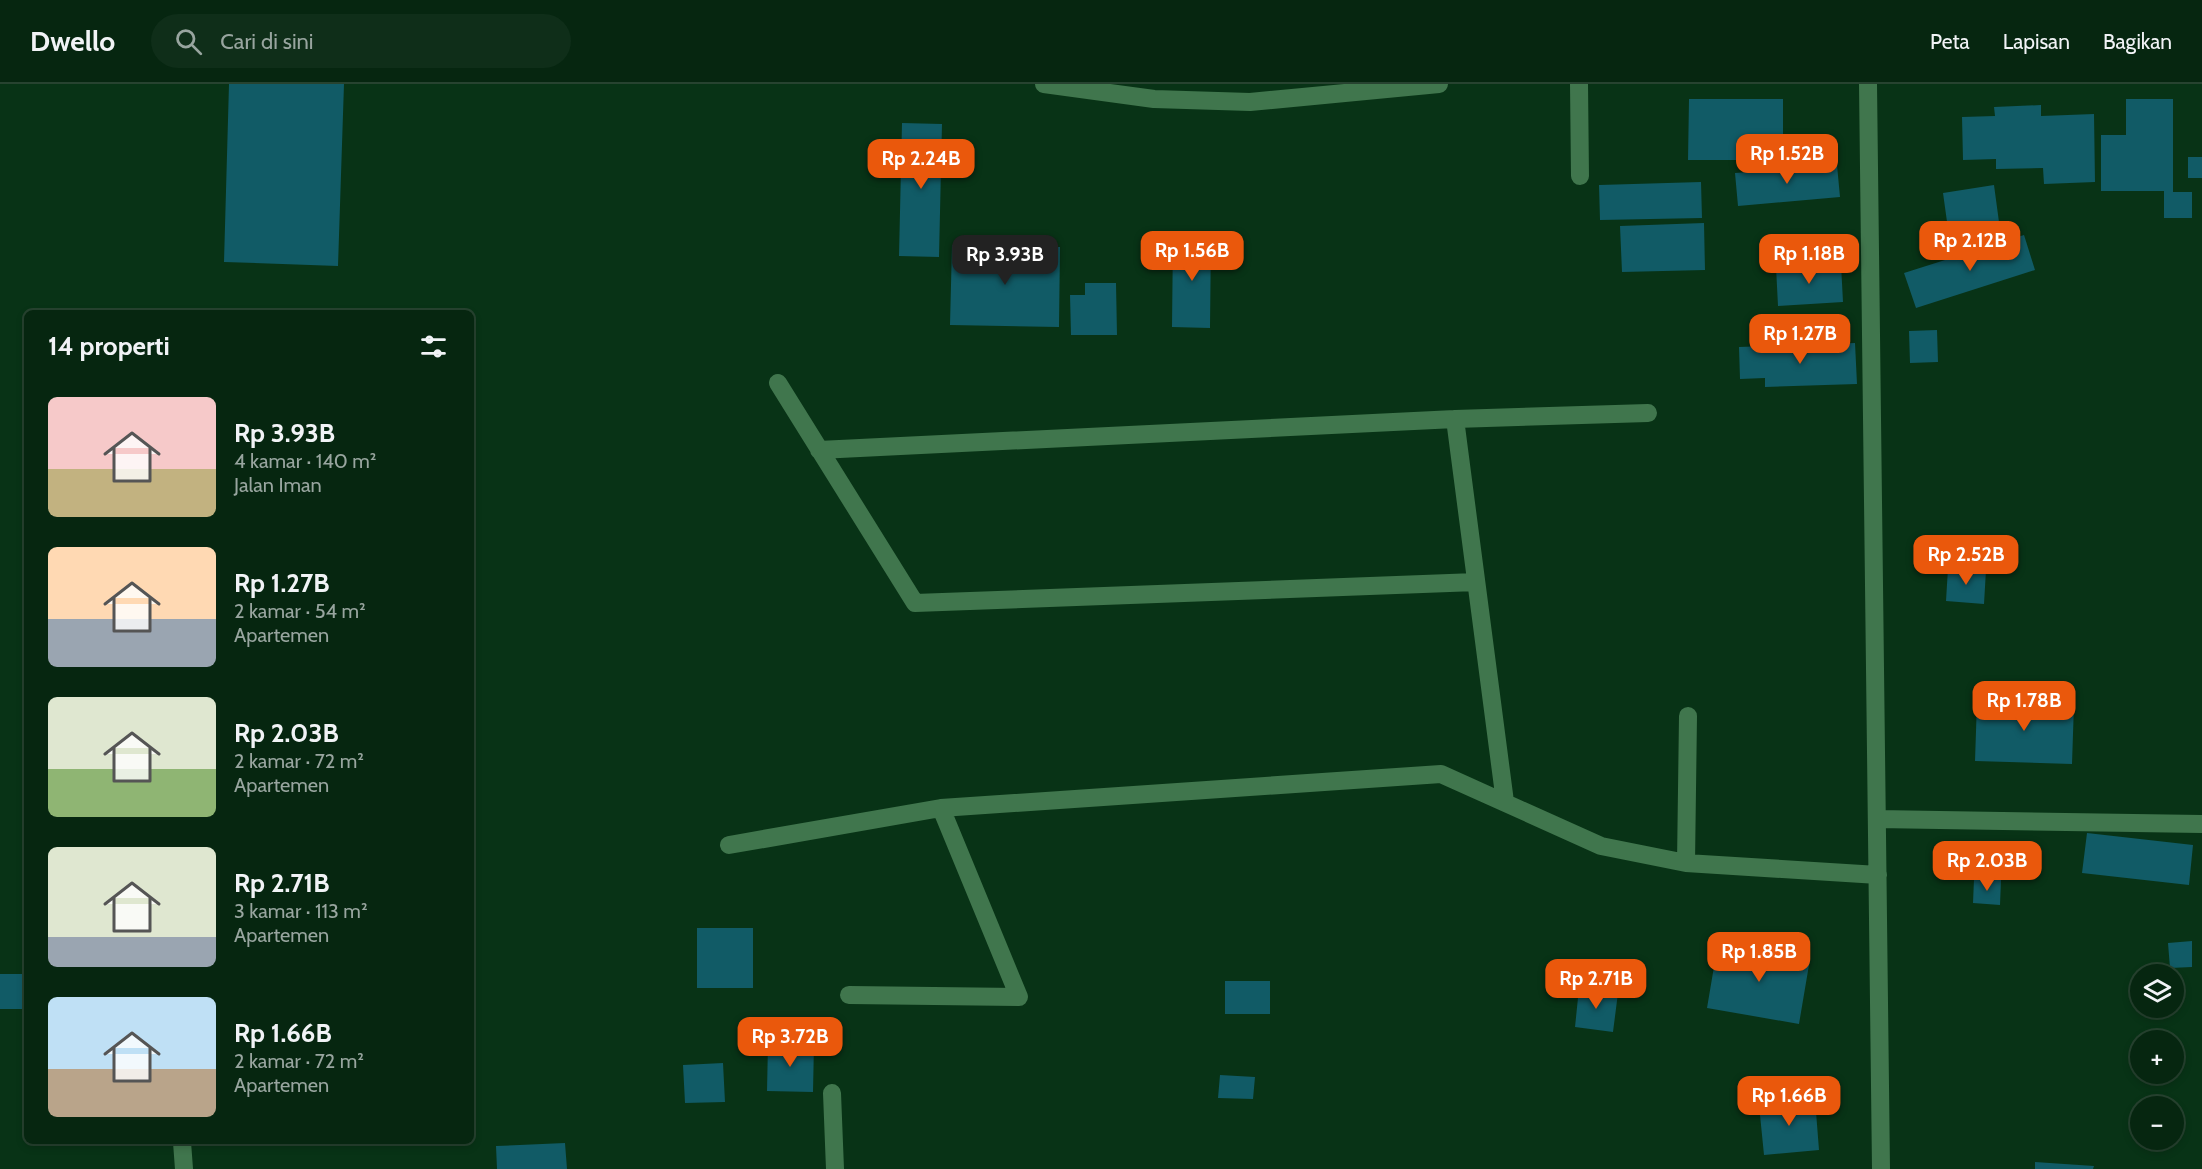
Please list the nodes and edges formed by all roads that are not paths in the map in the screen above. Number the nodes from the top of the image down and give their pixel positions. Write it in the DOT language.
graph roads {
  1 [pos="1044,84"];
  2 [pos="1439,84"];
  3 [pos="1579,84"];
  4 [pos="1868,84"];
  5 [pos="1580,176"];
  6 [pos="778,384"];
  7 [pos="1648,413"];
  8 [pos="1455,419"];
  9 [pos="819,450"];
  10 [pos="1476,582"];
  11 [pos="1688,716"];
  12 [pos="1505,802"];
  13 [pos="941,808"];
  14 [pos="1877,819"];
  15 [pos="2202,824"];
  16 [pos="729,845"];
  17 [pos="1686,862"];
  18 [pos="1878,875"];
  19 [pos="849,995"];
  20 [pos="832,1093"];
  21 [pos="182,1144"];
  22 [pos="184,1169"];
  23 [pos="834,1169"];
  24 [pos="1881,1169"];
  1 -- 2 [label="street"];
  3 -- 5 [label="street"];
  4 -- 14 [label="street"];
  6 -- 9 [label="street"];
  7 -- 8 [label="street"];
  8 -- 9 [label="street"];
  8 -- 10 [label="street"];
  9 -- 10 [label="street"];
  10 -- 12 [label="street"];
  11 -- 17 [label="street"];
  12 -- 13 [label="street"];
  12 -- 17 [label="street"];
  13 -- 16 [label="street"];
  13 -- 19 [label="street"];
  14 -- 15 [label="street"];
  14 -- 18 [label="street"];
  17 -- 18 [label="street"];
  18 -- 24 [label="street"];
  20 -- 23 [label="street"];
  21 -- 22 [label="street"];
}
